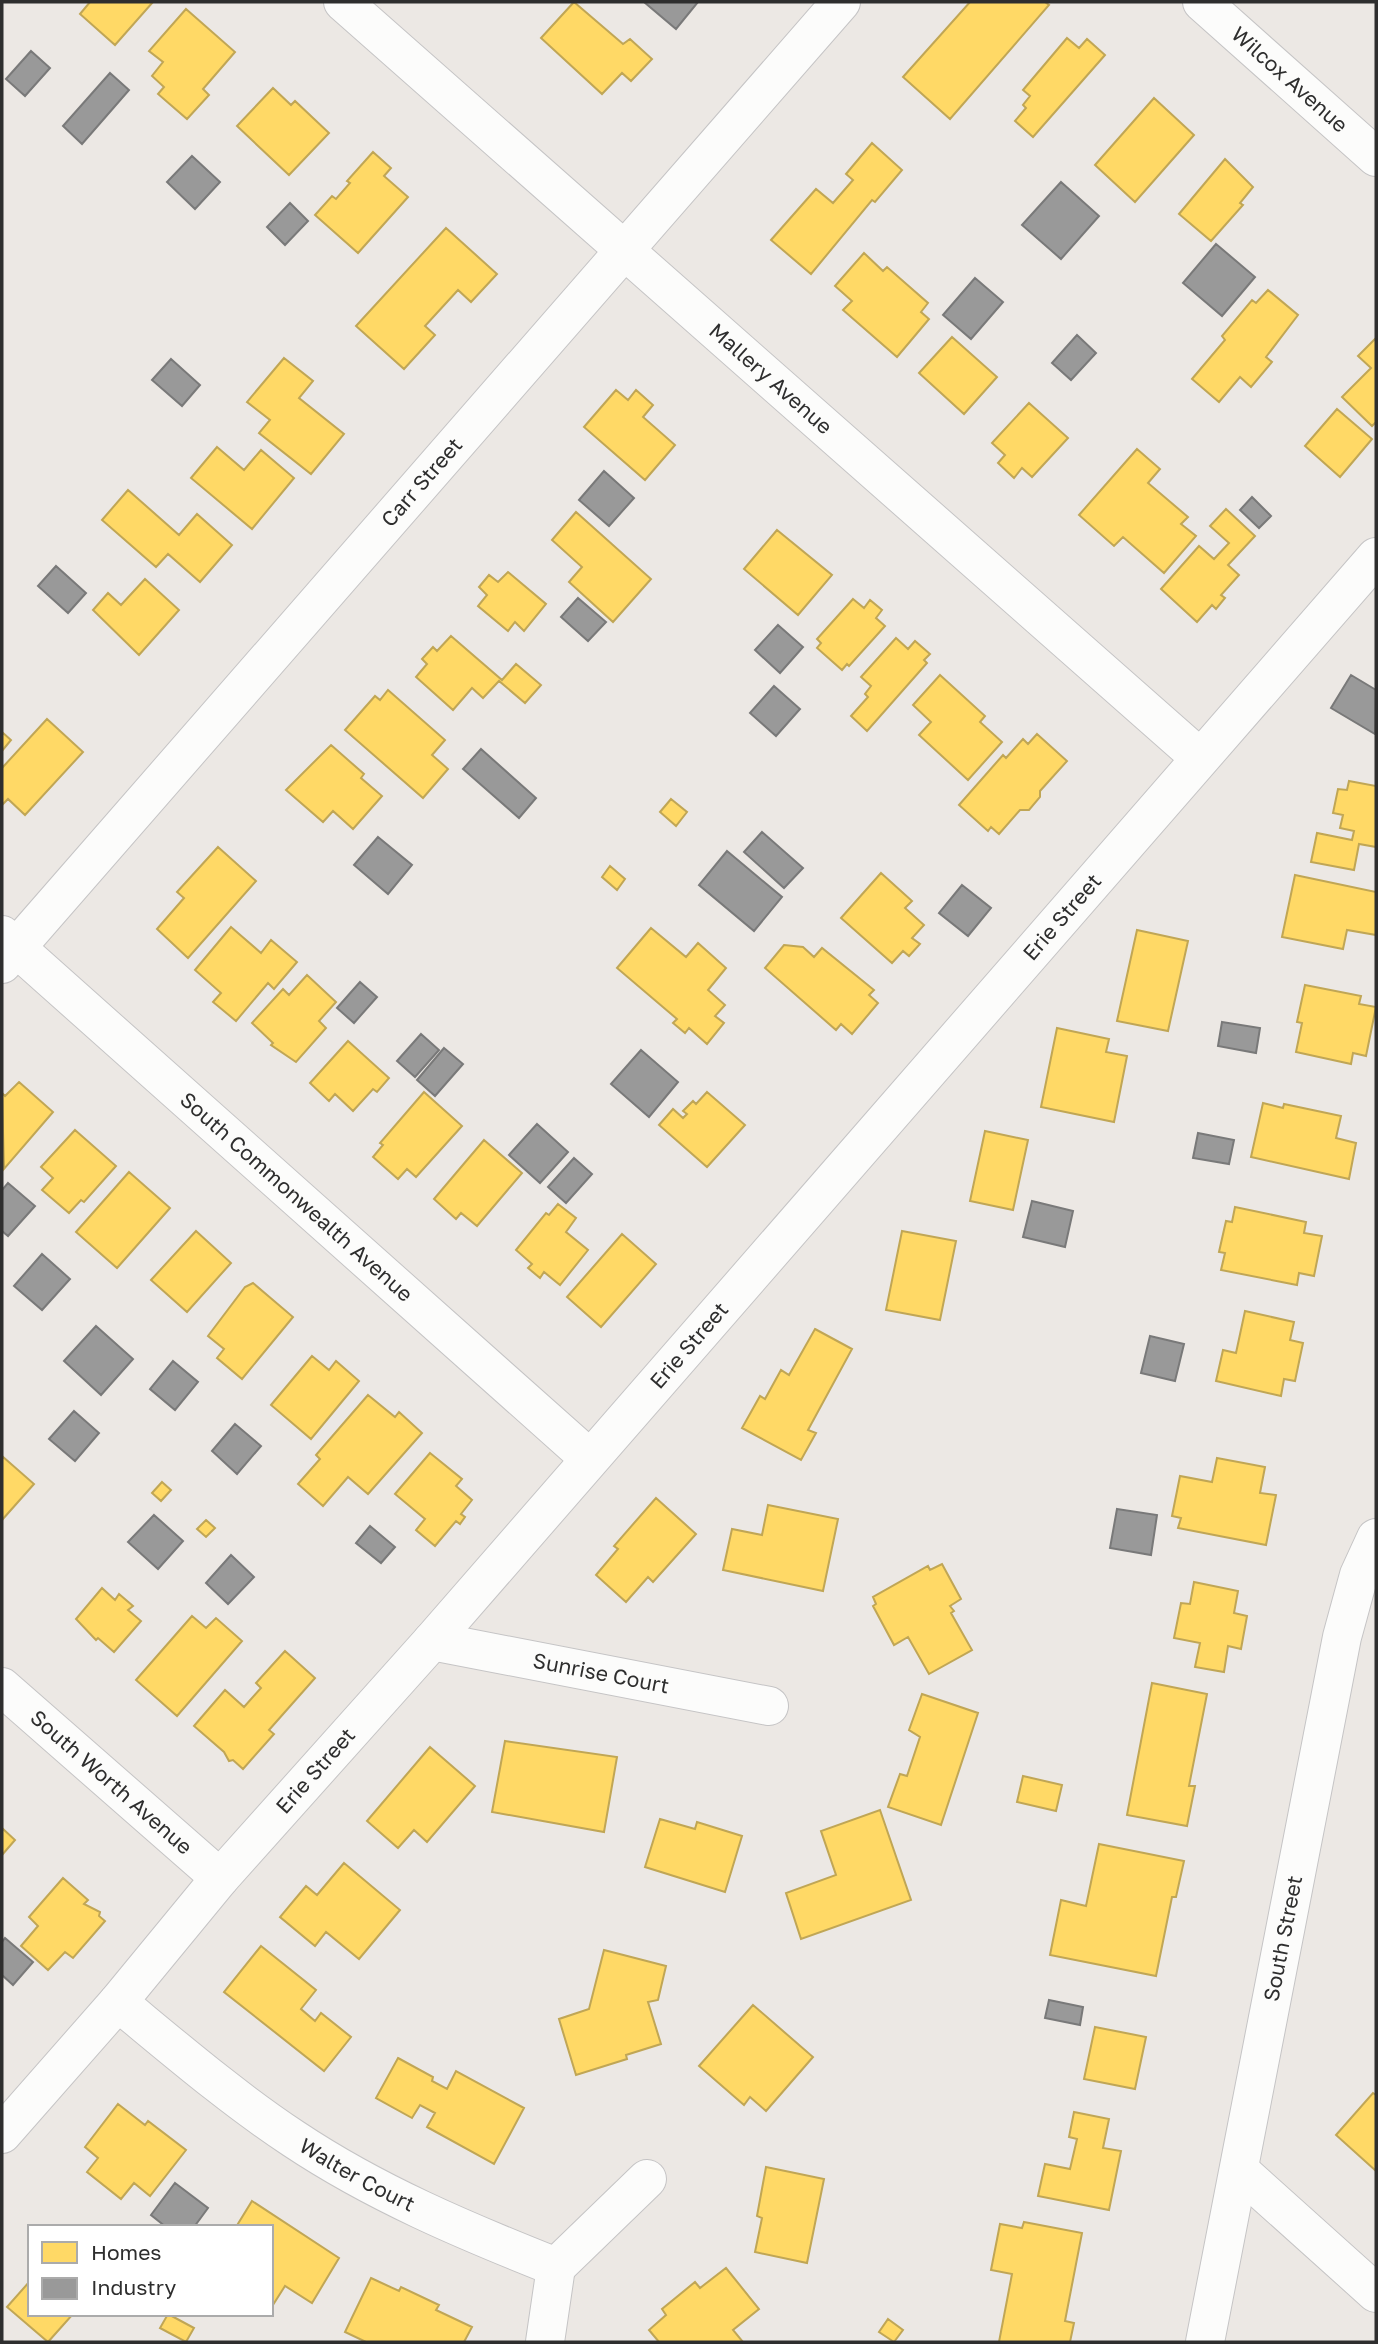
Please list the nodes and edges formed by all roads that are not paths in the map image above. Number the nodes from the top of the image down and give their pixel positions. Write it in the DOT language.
graph roads {
  1 [pos="343,2"];
  2 [pos="841,2"];
  3 [pos="1202,2"];
  4 [pos="1376,157"];
  5 [pos="624,251"];
  6 [pos="1376,556"];
  7 [pos="1199,757"];
  8 [pos="7,949"];
  9 [pos="589,1458"];
  10 [pos="1376,1538"];
  11 [pos="432,1641"];
  12 [pos="2,1687"];
  13 [pos="769,1706"];
  14 [pos="220,1878"];
  15 [pos="118,2002"];
  16 [pos="2,2134"];
  17 [pos="1239,2170"];
  18 [pos="647,2179"];
  19 [pos="556,2267"];
  20 [pos="1376,2293"];
  21 [pos="545,2342"];
  22 [pos="1205,2342"];
  1 -- 5 [label="street, Mallery Avenue"];
  2 -- 5 [label="street, Carr Street"];
  3 -- 4 [label="street, Wilcox Avenue"];
  5 -- 7 [label="street, Mallery Avenue"];
  5 -- 8 [label="street, Carr Street"];
  6 -- 7 [label="street, Erie Street"];
  7 -- 9 [label="street, Erie Street"];
  8 -- 9 [label="street, South Commonwealth Avenue"];
  9 -- 11 [label="street, Erie Street"];
  10 -- 17 [label="street, South Street"];
  11 -- 13 [label="street, Sunrise Court"];
  11 -- 14 [label="street, Erie Street"];
  12 -- 14 [label="street, South Worth Avenue"];
  14 -- 15 [label="street, Erie Street"];
  15 -- 16 [label="street, Erie Street"];
  15 -- 19 [label="street, Walter Court"];
  17 -- 20 [label="street"];
  17 -- 22 [label="street, South Street"];
  18 -- 19 [label="street"];
  19 -- 21 [label="street"];
}
